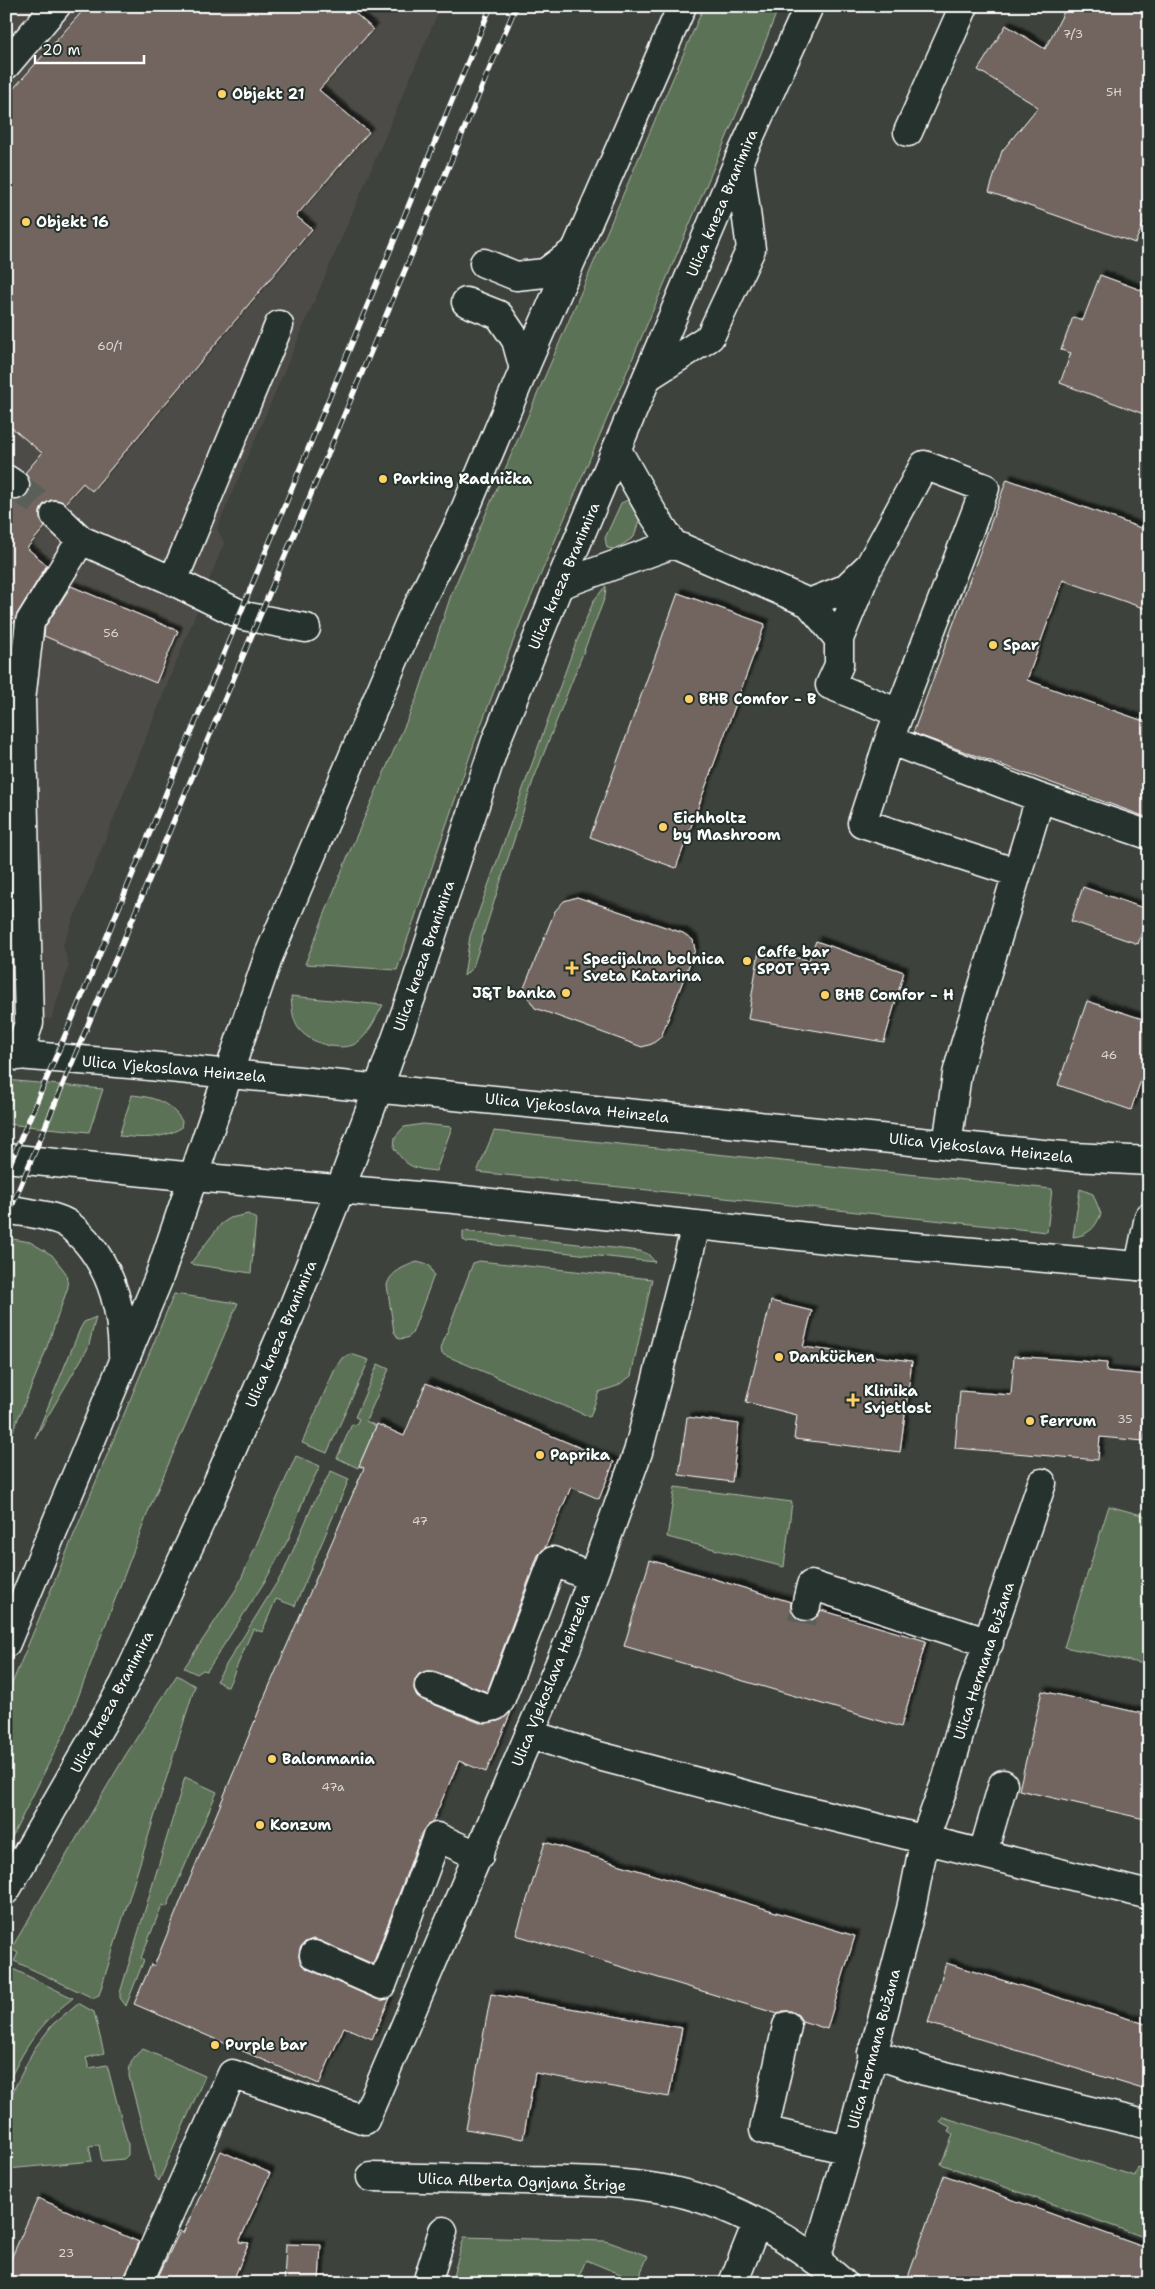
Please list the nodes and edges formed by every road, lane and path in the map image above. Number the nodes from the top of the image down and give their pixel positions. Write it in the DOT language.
graph roads {
  1 [pos="56,6"];
  2 [pos="682,6"];
  3 [pos="809,6"];
  4 [pos="964,6"];
  5 [pos="6,65"];
  6 [pos="908,132"];
  7 [pos="739,160"];
  8 [pos="576,250"];
  9 [pos="484,263"];
  10 [pos="466,302"];
  11 [pos="279,325"];
  12 [pos="524,368"];
  13 [pos="649,376"];
  14 [pos="617,450"];
  15 [pos="55,515"];
  16 [pos="81,540"];
  17 [pos="674,544"];
  18 [pos="870,565"];
  19 [pos="173,581"];
  20 [pos="559,585"];
  21 [pos="809,603"];
  22 [pos="306,628"];
  23 [pos="840,639"];
  24 [pos="899,713"];
  25 [pos="889,740"];
  26 [pos="1040,798"];
  27 [pos="1149,835"];
  28 [pos="1017,873"];
  29 [pos="12,1055"];
  30 [pos="230,1075"];
  31 [pos="378,1089"];
  32 [pos="947,1145"];
  33 [pos="6,1158"];
  34 [pos="1149,1161"];
  35 [pos="194,1178"];
  36 [pos="340,1190"];
  37 [pos="6,1209"];
  38 [pos="1149,1217"];
  39 [pos="696,1226"];
  40 [pos="1144,1266"];
  41 [pos="123,1364"];
  42 [pos="1042,1483"];
  43 [pos="592,1578"];
  44 [pos="806,1606"];
  45 [pos="989,1643"];
  46 [pos="6,1644"];
  47 [pos="429,1686"];
  48 [pos="530,1734"];
  49 [pos="1003,1784"];
  50 [pos="925,1838"];
  51 [pos="983,1853"];
  52 [pos="479,1856"];
  53 [pos="6,1890"];
  54 [pos="1149,1895"];
  55 [pos="314,1955"];
  56 [pos="786,2026"];
  57 [pos="872,2053"];
  58 [pos="1149,2125"];
  59 [pos="848,2150"];
  60 [pos="371,2178"];
  61 [pos="757,2222"];
  62 [pos="443,2231"];
  63 [pos="816,2259"];
  64 [pos="138,2283"];
  65 [pos="427,2283"];
  66 [pos="733,2283"];
  67 [pos="843,2283"];
  1 -- 5 [label="main road"];
  2 -- 8 [label="main road"];
  3 -- 7 [label="main road, Ulica kneza Branimira"];
  4 -- 6 [label="main road"];
  7 -- 13 [label="main road, Ulica kneza Branimira"];
  7 -- 13 [label="main road"];
  8 -- 9 [label="main road"];
  8 -- 12 [label="main road"];
  10 -- 12 [label="main road"];
  11 -- 19 [label="main road"];
  12 -- 30 [label="main road"];
  13 -- 14 [label="main road, Ulica kneza Branimira"];
  14 -- 17 [label="main road"];
  14 -- 20 [label="main road, Ulica kneza Branimira"];
  15 -- 16 [label="main road"];
  16 -- 19 [label="main road"];
  16 -- 29 [label="main road"];
  17 -- 20 [label="main road"];
  17 -- 21 [label="main road"];
  18 -- 21 [label="main road"];
  18 -- 23 [label="main road"];
  18 -- 24 [label="main road"];
  19 -- 22 [label="main road"];
  20 -- 31 [label="main road, Ulica kneza Branimira"];
  21 -- 23 [label="main road"];
  23 -- 24 [label="main road"];
  24 -- 25 [label="main road"];
  25 -- 26 [label="main road"];
  25 -- 28 [label="main road"];
  26 -- 27 [label="main road"];
  26 -- 28 [label="main road"];
  28 -- 32 [label="main road"];
  29 -- 30 [label="main road, Ulica Vjekoslava Heinzela"];
  30 -- 31 [label="main road, Ulica Vjekoslava Heinzela"];
  30 -- 35 [label="main road"];
  31 -- 32 [label="main road, Ulica Vjekoslava Heinzela"];
  31 -- 36 [label="main road, Ulica kneza Branimira"];
  32 -- 34 [label="main road, Ulica Vjekoslava Heinzela"];
  33 -- 35 [label="main road"];
  35 -- 36 [label="main road"];
  35 -- 41 [label="main road"];
  36 -- 39 [label="main road"];
  36 -- 53 [label="main road, Ulica kneza Branimira"];
  37 -- 41 [label="main road"];
  38 -- 40 [label="main road"];
  39 -- 40 [label="main road"];
  39 -- 43 [label="main road, Ulica Vjekoslava Heinzela"];
  41 -- 46 [label="main road"];
  42 -- 45 [label="main road, Ulica Hermana Bužana"];
  43 -- 47 [label="main road"];
  43 -- 48 [label="main road, Ulica Vjekoslava Heinzela"];
  44 -- 45 [label="main road"];
  45 -- 50 [label="main road, Ulica Hermana Bužana"];
  48 -- 50 [label="main road"];
  48 -- 52 [label="main road, Ulica Vjekoslava Heinzela"];
  49 -- 51 [label="main road"];
  50 -- 51 [label="main road"];
  50 -- 57 [label="main road, Ulica Hermana Bužana"];
  51 -- 54 [label="main road"];
  52 -- 55 [label="main road"];
  52 -- 64 [label="main road, Ulica Vjekoslava Heinzela"];
  56 -- 59 [label="main road"];
  57 -- 58 [label="main road"];
  57 -- 59 [label="main road, Ulica Hermana Bužana"];
  59 -- 63 [label="main road, Ulica Hermana Bužana"];
  60 -- 61 [label="main road, Ulica Alberta Ognjana Štrige"];
  61 -- 63 [label="main road, Ulica Alberta Ognjana Štrige"];
  61 -- 66 [label="main road"];
  62 -- 65 [label="main road"];
  63 -- 67 [label="main road, Ulica Alberta Ognjana Štrige"];
}
